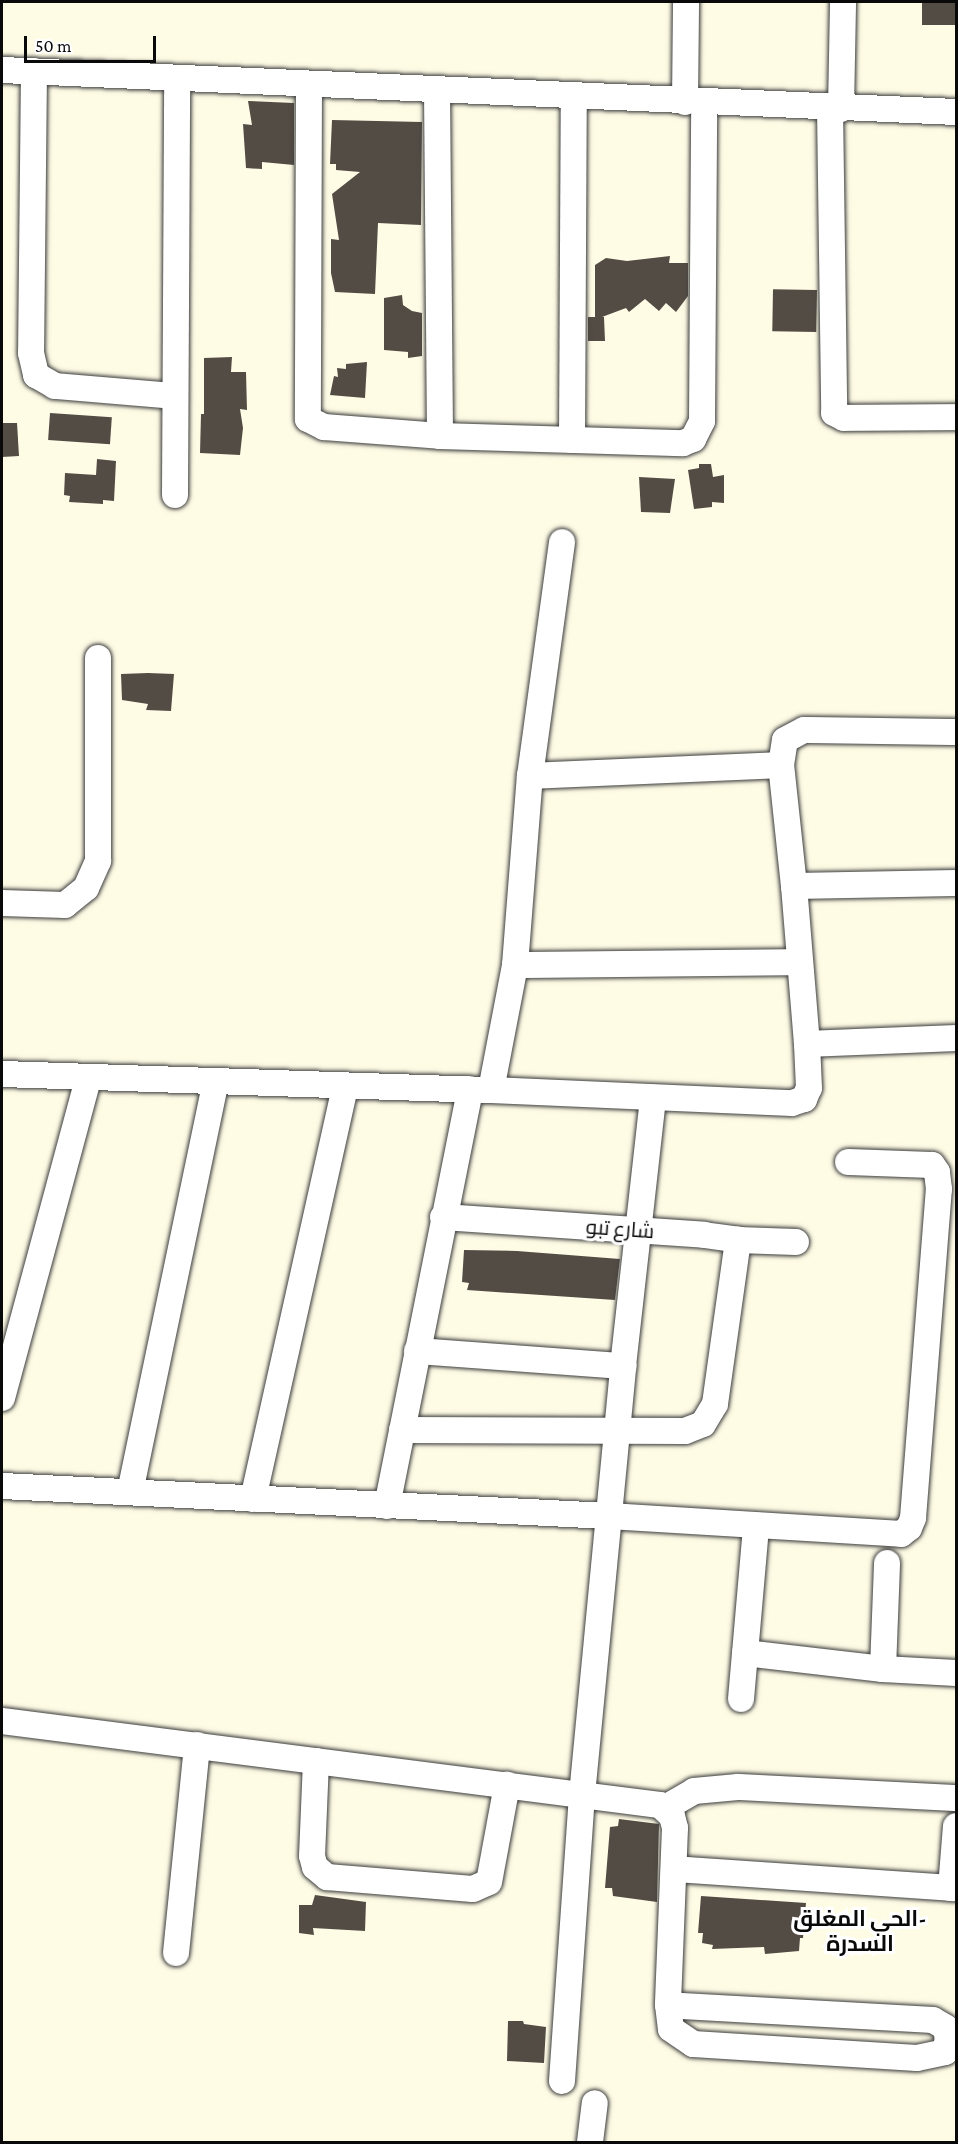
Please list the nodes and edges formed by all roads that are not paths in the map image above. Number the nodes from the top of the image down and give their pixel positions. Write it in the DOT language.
graph roads {
  1 [pos="686,2"];
  2 [pos="843,2"];
  3 [pos="2,70"];
  4 [pos="34,71"];
  5 [pos="177,78"];
  6 [pos="309,84"];
  7 [pos="438,90"];
  8 [pos="574,96"];
  9 [pos="695,102"];
  10 [pos="836,108"];
  11 [pos="957,112"];
  12 [pos="175,396"];
  13 [pos="957,417"];
  14 [pos="440,436"];
  15 [pos="572,440"];
  16 [pos="175,495"];
  17 [pos="562,542"];
  18 [pos="98,658"];
  19 [pos="957,732"];
  20 [pos="781,765"];
  21 [pos="530,776"];
  22 [pos="957,883"];
  23 [pos="794,886"];
  24 [pos="2,903"];
  25 [pos="798,962"];
  26 [pos="515,965"];
  27 [pos="957,1038"];
  28 [pos="807,1044"];
  29 [pos="2,1074"];
  30 [pos="88,1079"];
  31 [pos="216,1082"];
  32 [pos="345,1086"];
  33 [pos="481,1089"];
  34 [pos="653,1098"];
  35 [pos="848,1162"];
  36 [pos="443,1217"];
  37 [pos="637,1230"];
  38 [pos="738,1240"];
  39 [pos="796,1242"];
  40 [pos="417,1351"];
  41 [pos="623,1366"];
  42 [pos="2,1398"];
  43 [pos="402,1430"];
  44 [pos="617,1431"];
  45 [pos="2,1486"];
  46 [pos="130,1492"];
  47 [pos="253,1499"];
  48 [pos="387,1506"];
  49 [pos="609,1516"];
  50 [pos="756,1526"];
  51 [pos="887,1563"];
  52 [pos="745,1653"];
  53 [pos="883,1669"];
  54 [pos="957,1673"];
  55 [pos="741,1699"];
  56 [pos="2,1721"];
  57 [pos="197,1745"];
  58 [pos="316,1761"];
  59 [pos="507,1785"];
  60 [pos="582,1795"];
  61 [pos="957,1798"];
  62 [pos="665,1808"];
  63 [pos="957,1826"];
  64 [pos="674,1869"];
  65 [pos="954,1888"];
  66 [pos="176,1953"];
  67 [pos="668,2005"];
  68 [pos="562,2081"];
  69 [pos="595,2103"];
  70 [pos="590,2142"];
  1 -- 9 [label="street"];
  2 -- 10 [label="street"];
  3 -- 4 [label="street"];
  4 -- 5 [label="street"];
  4 -- 12 [label="street"];
  5 -- 6 [label="street"];
  5 -- 12 [label="street"];
  6 -- 7 [label="street"];
  6 -- 14 [label="street"];
  7 -- 8 [label="street"];
  7 -- 14 [label="street"];
  8 -- 9 [label="street"];
  8 -- 15 [label="street"];
  9 -- 10 [label="street"];
  9 -- 15 [label="street"];
  10 -- 11 [label="street"];
  10 -- 13 [label="street"];
  12 -- 16 [label="street"];
  14 -- 15 [label="street"];
  17 -- 21 [label="street"];
  18 -- 24 [label="street"];
  19 -- 20 [label="street"];
  20 -- 21 [label="street"];
  20 -- 23 [label="street"];
  21 -- 26 [label="street"];
  22 -- 23 [label="street"];
  23 -- 25 [label="street"];
  25 -- 26 [label="street"];
  25 -- 28 [label="street"];
  26 -- 33 [label="street"];
  27 -- 28 [label="street"];
  28 -- 34 [label="street"];
  29 -- 30 [label="street"];
  30 -- 31 [label="street"];
  30 -- 42 [label="street"];
  31 -- 32 [label="street"];
  31 -- 46 [label="street"];
  32 -- 33 [label="street"];
  32 -- 47 [label="street"];
  33 -- 34 [label="street"];
  33 -- 36 [label="street"];
  34 -- 37 [label="street"];
  35 -- 50 [label="street"];
  36 -- 37 [label="street, شارع تبو"];
  36 -- 40 [label="street"];
  37 -- 38 [label="street, شارع تبو"];
  37 -- 41 [label="street"];
  38 -- 39 [label="street, شارع تبو"];
  38 -- 44 [label="street"];
  40 -- 41 [label="street"];
  40 -- 43 [label="street"];
  41 -- 44 [label="street"];
  43 -- 44 [label="street"];
  43 -- 48 [label="street"];
  44 -- 49 [label="street"];
  45 -- 46 [label="street"];
  46 -- 47 [label="street"];
  47 -- 48 [label="street"];
  48 -- 49 [label="street"];
  49 -- 50 [label="street"];
  49 -- 60 [label="street"];
  50 -- 52 [label="street"];
  51 -- 53 [label="street"];
  52 -- 53 [label="street"];
  52 -- 55 [label="street"];
  53 -- 54 [label="street"];
  56 -- 57 [label="street"];
  57 -- 58 [label="street"];
  57 -- 66 [label="street"];
  58 -- 59 [label="street"];
  58 -- 59 [label="street"];
  59 -- 60 [label="street"];
  60 -- 62 [label="street"];
  60 -- 68 [label="street"];
  61 -- 62 [label="street"];
  62 -- 64 [label="street"];
  63 -- 65 [label="street"];
  64 -- 65 [label="street"];
  64 -- 67 [label="street"];
  67 -- 67 [label="street"];
  69 -- 70 [label="street"];
}
